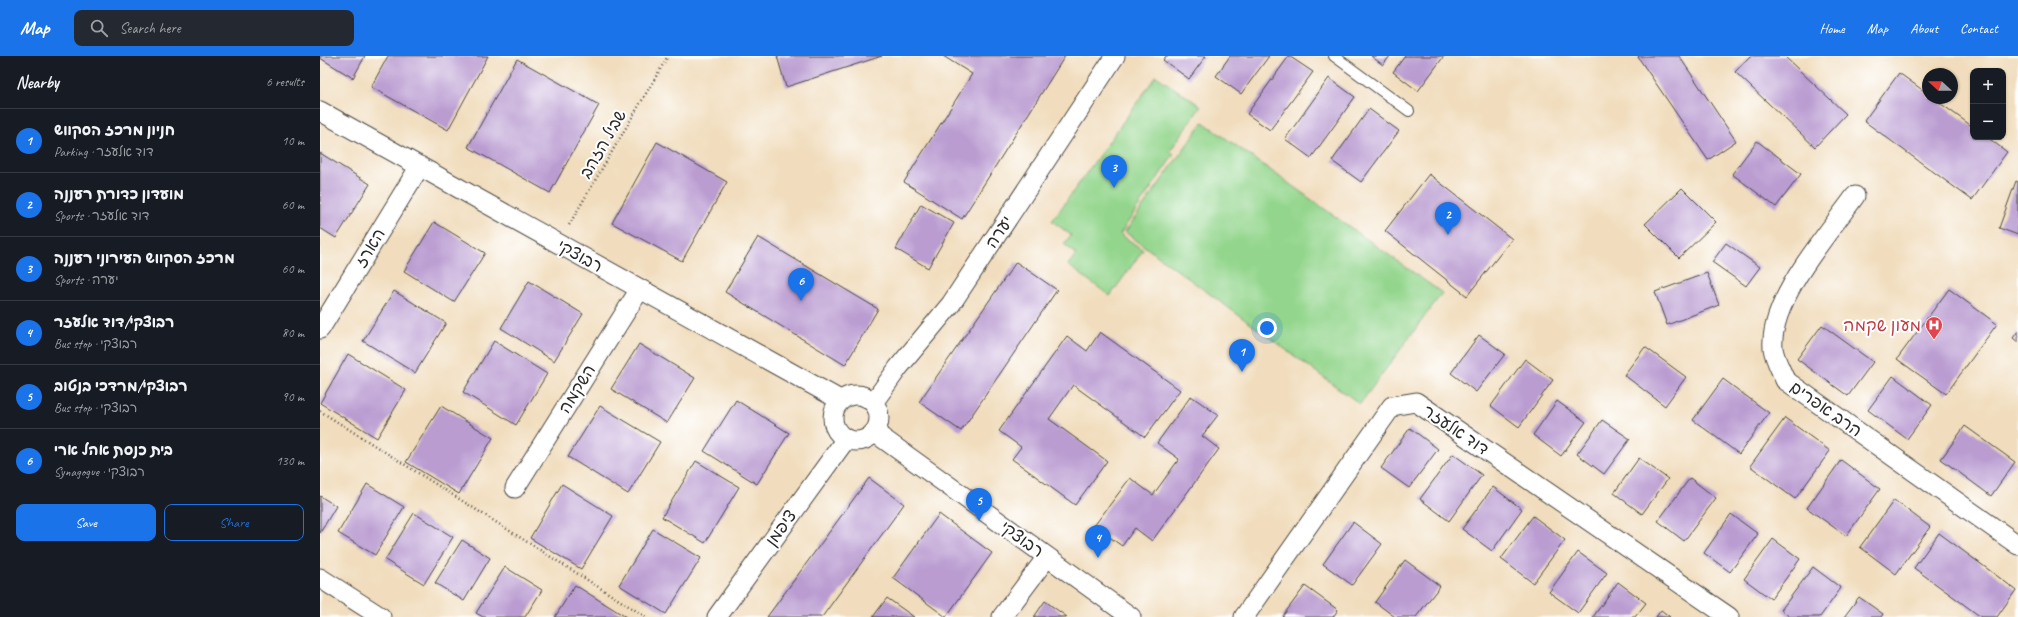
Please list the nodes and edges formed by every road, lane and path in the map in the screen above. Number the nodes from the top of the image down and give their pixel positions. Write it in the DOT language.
graph roads {
  1 [pos="668,56"];
  2 [pos="1115,56"];
  3 [pos="1334,56"];
  4 [pos="320,111"];
  5 [pos="1409,111"];
  6 [pos="420,166"];
  7 [pos="1855,196"];
  8 [pos="556,242"];
  9 [pos="640,289"];
  10 [pos="320,329"];
  11 [pos="840,400"];
  12 [pos="873,403"];
  13 [pos="320,411"];
  14 [pos="874,432"];
  15 [pos="846,439"];
  16 [pos="515,488"];
  17 [pos="2018,546"];
  18 [pos="1047,556"];
  19 [pos="320,578"];
  20 [pos="381,617"];
  21 [pos="646,617"];
  22 [pos="717,617"];
  23 [pos="1002,617"];
  24 [pos="1131,617"];
  25 [pos="1244,617"];
  26 [pos="1729,617"];
  1 -- 8 [label="path, שביל הזהב"];
  2 -- 12 [label="street, יערה"];
  3 -- 5 [label="lane"];
  4 -- 6 [label="street, רבוצקי"];
  6 -- 8 [label="street, רבוצקי"];
  6 -- 10 [label="street, הארז"];
  7 -- 17 [label="street, הרב אפרים"];
  8 -- 9 [label="street, רבוצקי"];
  9 -- 11 [label="street, רבוצקי"];
  9 -- 16 [label="street, השקמה"];
  11 -- 12 [label="street"];
  11 -- 15 [label="street"];
  12 -- 14 [label="street"];
  13 -- 21 [label="path"];
  14 -- 15 [label="street"];
  14 -- 18 [label="street, רבוצקי"];
  15 -- 22 [label="street, ציפמן"];
  18 -- 23 [label="street"];
  18 -- 24 [label="street, רבוצקי"];
  19 -- 20 [label="street"];
  25 -- 26 [label="street, דוד אלעזר"];
}
